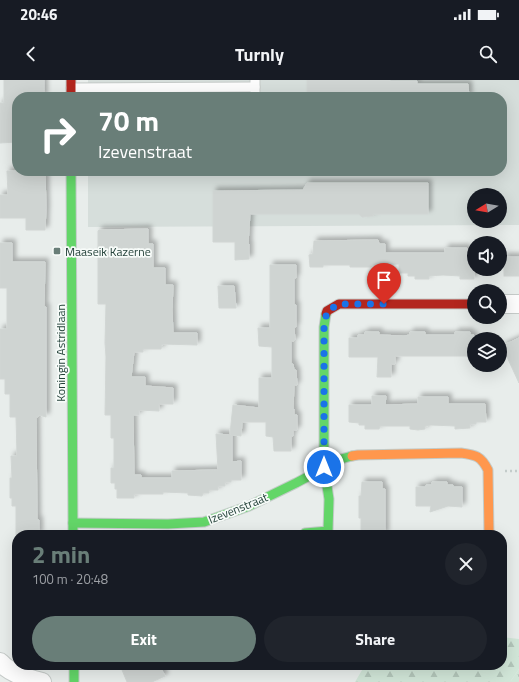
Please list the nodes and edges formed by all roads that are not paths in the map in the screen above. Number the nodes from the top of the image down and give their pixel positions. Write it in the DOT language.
graph roads {
  1 [pos="255,84"];
  2 [pos="71,88"];
  3 [pos="71,176"];
  4 [pos="467,304"];
  5 [pos="507,304"];
  6 [pos="519,304"];
  7 [pos="324,467"];
  8 [pos="73,523"];
  9 [pos="73,530"];
  10 [pos="328,530"];
  11 [pos="489,530"];
  12 [pos="0,662"];
  13 [pos="74,670"];
  14 [pos="42,682"];
  15 [pos="74,682"];
  1 -- 2 [label="lane"];
  3 -- 8 [label="street, Koningin Astridlaan"];
  4 -- 7 [label="street"];
  5 -- 6 [label="street"];
  7 -- 8 [label="street, Izevenstraat"];
  7 -- 10 [label="street"];
  7 -- 11 [label="street, Izevenstraat"];
  8 -- 9 [label="street, Koningin Astridlaan"];
  12 -- 14 [label="street"];
  13 -- 15 [label="street"];
}
